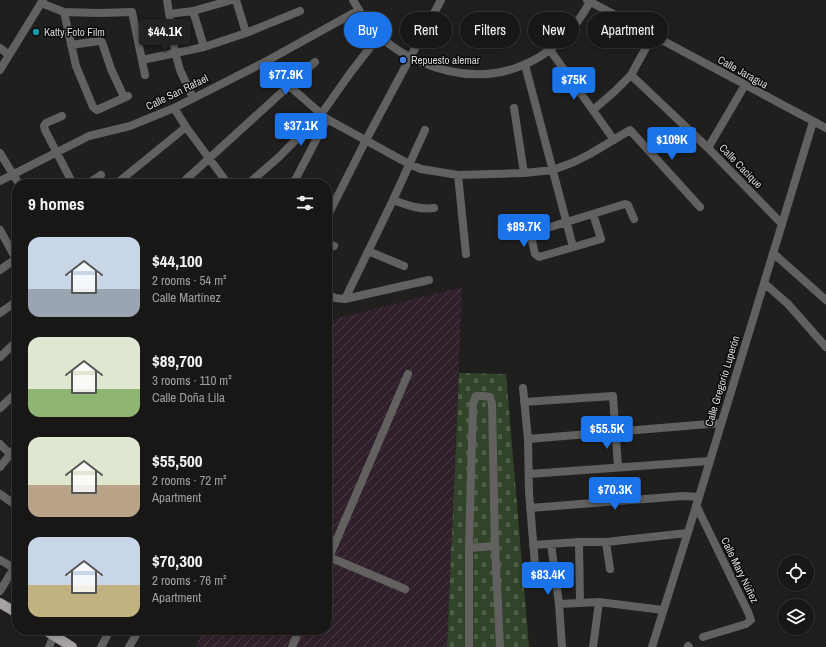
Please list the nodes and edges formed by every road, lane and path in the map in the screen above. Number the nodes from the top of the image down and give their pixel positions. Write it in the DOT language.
graph roads {
  1 [pos="167,0"];
  2 [pos="232,0"];
  3 [pos="236,0"];
  4 [pos="353,0"];
  5 [pos="441,0"];
  6 [pos="42,1"];
  7 [pos="590,1"];
  8 [pos="359,10"];
  9 [pos="193,11"];
  10 [pos="300,11"];
  11 [pos="64,12"];
  12 [pos="610,12"];
  13 [pos="169,14"];
  14 [pos="246,33"];
  15 [pos="668,43"];
  16 [pos="70,45"];
  17 [pos="392,46"];
  18 [pos="204,47"];
  19 [pos="0,48"];
  20 [pos="370,48"];
  21 [pos="646,48"];
  22 [pos="550,50"];
  23 [pos="175,52"];
  24 [pos="9,55"];
  25 [pos="410,58"];
  26 [pos="142,60"];
  27 [pos="263,62"];
  28 [pos="315,62"];
  29 [pos="525,64"];
  30 [pos="0,70"];
  31 [pos="145,75"];
  32 [pos="631,75"];
  33 [pos="744,85"];
  34 [pos="290,86"];
  35 [pos="193,98"];
  36 [pos="174,108"];
  37 [pos="514,108"];
  38 [pos="593,110"];
  39 [pos="62,116"];
  40 [pos="324,116"];
  41 [pos="813,122"];
  42 [pos="186,127"];
  43 [pos="826,128"];
  44 [pos="425,130"];
  45 [pos="366,140"];
  46 [pos="614,140"];
  47 [pos="708,148"];
  48 [pos="56,152"];
  49 [pos="0,153"];
  50 [pos="210,159"];
  51 [pos="409,164"];
  52 [pos="552,170"];
  53 [pos="524,173"];
  54 [pos="13,174"];
  55 [pos="102,174"];
  56 [pos="458,175"];
  57 [pos="16,179"];
  58 [pos="70,179"];
  59 [pos="94,179"];
  60 [pos="122,179"];
  61 [pos="187,179"];
  62 [pos="224,179"];
  63 [pos="254,179"];
  64 [pos="295,179"];
  65 [pos="0,181"];
  66 [pos="393,200"];
  67 [pos="332,207"];
  68 [pos="700,207"];
  69 [pos="434,208"];
  70 [pos="593,214"];
  71 [pos="634,219"];
  72 [pos="566,222"];
  73 [pos="781,223"];
  74 [pos="1,234"];
  75 [pos="573,247"];
  76 [pos="368,251"];
  77 [pos="12,252"];
  78 [pos="773,253"];
  79 [pos="466,254"];
  80 [pos="12,261"];
  81 [pos="404,266"];
  82 [pos="0,270"];
  83 [pos="429,280"];
  84 [pos="764,283"];
  85 [pos="332,296"];
  86 [pos="345,299"];
  87 [pos="826,300"];
  88 [pos="12,305"];
  89 [pos="0,313"];
  90 [pos="12,346"];
  91 [pos="826,347"];
  92 [pos="0,357"];
  93 [pos="408,374"];
  94 [pos="523,388"];
  95 [pos="12,397"];
  96 [pos="524,402"];
  97 [pos="0,408"];
  98 [pos="721,423"];
  99 [pos="616,431"];
  100 [pos="528,439"];
  101 [pos="0,444"];
  102 [pos="12,454"];
  103 [pos="12,458"];
  104 [pos="709,461"];
  105 [pos="0,467"];
  106 [pos="618,467"];
  107 [pos="529,474"];
  108 [pos="0,494"];
  109 [pos="698,501"];
  110 [pos="12,502"];
  111 [pos="530,508"];
  112 [pos="687,533"];
  113 [pos="579,542"];
  114 [pos="606,542"];
  115 [pos="551,544"];
  116 [pos="533,545"];
  117 [pos="495,546"];
  118 [pos="470,548"];
  119 [pos="332,550"];
  120 [pos="0,560"];
  121 [pos="332,561"];
  122 [pos="12,564"];
  123 [pos="610,569"];
  124 [pos="12,572"];
  125 [pos="536,577"];
  126 [pos="405,589"];
  127 [pos="0,591"];
  128 [pos="599,602"];
  129 [pos="580,603"];
  130 [pos="0,604"];
  131 [pos="559,604"];
  132 [pos="12,610"];
  133 [pos="663,610"];
  134 [pos="107,635"];
  135 [pos="136,635"];
  136 [pos="297,635"];
  137 [pos="54,636"];
  138 [pos="703,637"];
  139 [pos="49,647"];
  140 [pos="72,647"];
  141 [pos="101,647"];
  142 [pos="129,647"];
  143 [pos="292,647"];
  144 [pos="469,647"];
  145 [pos="500,647"];
  146 [pos="562,647"];
  147 [pos="593,647"];
  148 [pos="652,647"];
  1 -- 13 [label="street"];
  2 -- 9 [label="street"];
  3 -- 14 [label="street"];
  4 -- 8 [label="street"];
  5 -- 25 [label="street"];
  6 -- 11 [label="street"];
  6 -- 24 [label="street"];
  7 -- 12 [label="street, Calle Jaragua"];
  7 -- 22 [label="street"];
  8 -- 27 [label="street, Calle San Rafael"];
  9 -- 13 [label="street"];
  9 -- 18 [label="street"];
  10 -- 14 [label="street"];
  11 -- 16 [label="street"];
  11 -- 26 [label="street"];
  13 -- 23 [label="street"];
  14 -- 18 [label="street"];
  15 -- 33 [label="street, Calle Jaragua"];
  16 -- 16 [label="street"];
  17 -- 25 [label="street"];
  18 -- 23 [label="street"];
  19 -- 24 [label="street"];
  20 -- 40 [label="street"];
  21 -- 32 [label="street"];
  22 -- 29 [label="street"];
  22 -- 38 [label="street"];
  23 -- 26 [label="street"];
  23 -- 35 [label="street"];
  24 -- 30 [label="street"];
  25 -- 29 [label="street"];
  25 -- 45 [label="street"];
  26 -- 31 [label="street"];
  27 -- 34 [label="street"];
  27 -- 35 [label="street, Calle San Rafael"];
  28 -- 34 [label="street"];
  29 -- 52 [label="street"];
  32 -- 38 [label="street"];
  32 -- 47 [label="street, Calle Cacique"];
  33 -- 41 [label="street, Calle Jaragua"];
  33 -- 47 [label="street"];
  34 -- 40 [label="street"];
  34 -- 50 [label="street"];
  35 -- 36 [label="street, Calle San Rafael"];
  36 -- 42 [label="street"];
  36 -- 48 [label="street, Calle San Rafael"];
  37 -- 53 [label="street"];
  38 -- 46 [label="street"];
  39 -- 48 [label="street"];
  40 -- 45 [label="street"];
  40 -- 63 [label="street"];
  40 -- 64 [label="street"];
  41 -- 43 [label="street, Calle Jaragua"];
  41 -- 73 [label="street, Calle Gregorio Luperón"];
  42 -- 50 [label="street"];
  42 -- 60 [label="street"];
  44 -- 51 [label="street"];
  45 -- 51 [label="street"];
  45 -- 67 [label="street"];
  46 -- 52 [label="street"];
  46 -- 68 [label="street"];
  47 -- 73 [label="street, Calle Cacique"];
  48 -- 54 [label="street, Calle San Rafael"];
  48 -- 58 [label="street"];
  49 -- 54 [label="street"];
  50 -- 61 [label="street"];
  50 -- 62 [label="street"];
  51 -- 56 [label="street"];
  51 -- 66 [label="street"];
  52 -- 53 [label="street"];
  52 -- 72 [label="street"];
  53 -- 56 [label="street"];
  54 -- 57 [label="street"];
  54 -- 65 [label="street, Calle San Rafael"];
  55 -- 59 [label="street"];
  56 -- 79 [label="street"];
  66 -- 69 [label="street"];
  66 -- 76 [label="street"];
  70 -- 71 [label="street"];
  70 -- 72 [label="street"];
  70 -- 75 [label="street"];
  72 -- 75 [label="street"];
  72 -- 75 [label="street"];
  73 -- 78 [label="street, Calle Gregorio Luperón"];
  74 -- 77 [label="street"];
  76 -- 81 [label="street"];
  76 -- 86 [label="street"];
  78 -- 84 [label="street, Calle Gregorio Luperón"];
  78 -- 87 [label="street"];
  80 -- 82 [label="street"];
  83 -- 86 [label="street"];
  84 -- 91 [label="street"];
  84 -- 98 [label="street, Calle Gregorio Luperón"];
  85 -- 86 [label="street"];
  88 -- 89 [label="street"];
  90 -- 92 [label="street"];
  93 -- 119 [label="street"];
  94 -- 96 [label="street"];
  95 -- 97 [label="street"];
  96 -- 99 [label="street"];
  96 -- 100 [label="street"];
  98 -- 99 [label="street"];
  98 -- 104 [label="street, Calle Gregorio Luperón"];
  99 -- 100 [label="street"];
  99 -- 106 [label="street"];
  100 -- 107 [label="street"];
  101 -- 102 [label="street"];
  103 -- 105 [label="street"];
  104 -- 106 [label="street"];
  104 -- 109 [label="street, Calle Gregorio Luperón"];
  106 -- 107 [label="street"];
  107 -- 111 [label="street"];
  108 -- 110 [label="street"];
  109 -- 111 [label="street"];
  109 -- 112 [label="street, Calle Gregorio Luperón"];
  109 -- 138 [label="street, Calle Mary Núñez"];
  111 -- 116 [label="street"];
  112 -- 114 [label="street"];
  112 -- 133 [label="street, Calle Gregorio Luperón"];
  113 -- 114 [label="street"];
  113 -- 115 [label="street"];
  113 -- 129 [label="street"];
  114 -- 123 [label="street"];
  115 -- 116 [label="street"];
  115 -- 131 [label="street"];
  116 -- 125 [label="street"];
  117 -- 118 [label="street"];
  117 -- 118 [label="street"];
  117 -- 145 [label="street"];
  118 -- 144 [label="street"];
  120 -- 122 [label="street"];
  121 -- 126 [label="street"];
  124 -- 127 [label="street"];
  128 -- 129 [label="street"];
  128 -- 133 [label="street"];
  128 -- 147 [label="street"];
  129 -- 131 [label="street"];
  130 -- 132 [label="main road"];
  131 -- 146 [label="street"];
  133 -- 148 [label="street, Calle Gregorio Luperón"];
  134 -- 141 [label="street"];
  135 -- 142 [label="street"];
  136 -- 143 [label="street"];
  137 -- 139 [label="street"];
  137 -- 140 [label="main road"];
}
